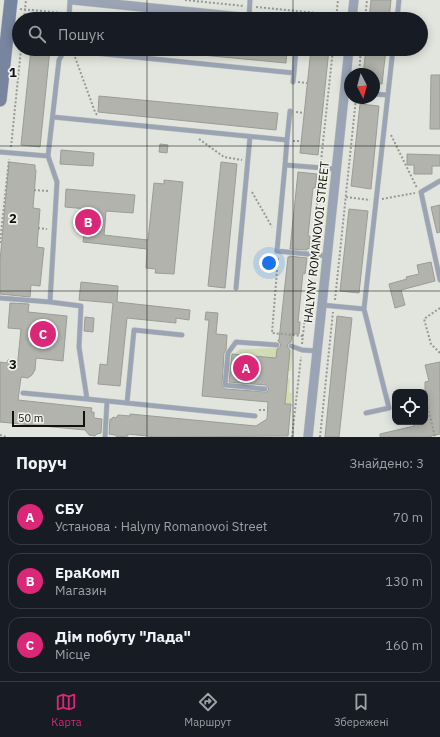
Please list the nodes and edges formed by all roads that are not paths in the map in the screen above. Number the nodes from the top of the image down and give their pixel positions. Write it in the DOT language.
graph roads {
  1 [pos="11,0"];
  2 [pos="72,0"];
  3 [pos="250,0"];
  4 [pos="354,0"];
  5 [pos="399,0"];
  6 [pos="146,4"];
  7 [pos="70,12"];
  8 [pos="205,12"];
  9 [pos="250,12"];
  10 [pos="353,12"];
  11 [pos="398,12"];
  12 [pos="61,56"];
  13 [pos="123,56"];
  14 [pos="295,56"];
  15 [pos="349,56"];
  16 [pos="392,56"];
  17 [pos="348,68"];
  18 [pos="294,73"];
  19 [pos="293,82"];
  20 [pos="380,94"];
  21 [pos="387,95"];
  22 [pos="0,100"];
  23 [pos="345,104"];
  24 [pos="290,111"];
  25 [pos="53,117"];
  26 [pos="250,137"];
  27 [pos="287,140"];
  28 [pos="0,152"];
  29 [pos="48,156"];
  30 [pos="285,165"];
  31 [pos="336,169"];
  32 [pos="440,181"];
  33 [pos="327,256"];
  34 [pos="440,277"];
  35 [pos="236,288"];
  36 [pos="0,298"];
  37 [pos="50,302"];
  38 [pos="322,305"];
  39 [pos="364,309"];
  40 [pos="182,335"];
  41 [pos="277,345"];
  42 [pos="291,346"];
  43 [pos="317,351"];
  44 [pos="265,389"];
  45 [pos="24,393"];
  46 [pos="87,399"];
  47 [pos="108,401"];
  48 [pos="127,403"];
  49 [pos="366,413"];
  50 [pos="255,416"];
  51 [pos="105,437"];
  52 [pos="308,437"];
  1 -- 22 [label="main road"];
  2 -- 6 [label="street"];
  2 -- 7 [label="lane"];
  3 -- 9 [label="lane"];
  4 -- 10 [label="street"];
  5 -- 11 [label="lane"];
  6 -- 8 [label="street"];
  12 -- 25 [label="lane"];
  13 -- 18 [label="lane"];
  14 -- 18 [label="lane"];
  15 -- 17 [label="street, HALYNY ROMANOVOI STREET"];
  16 -- 21 [label="lane"];
  18 -- 19 [label="lane"];
  20 -- 21 [label="lane"];
  21 -- 39 [label="lane"];
  23 -- 31 [label="street, HALYNY ROMANOVOI STREET"];
  24 -- 27 [label="lane"];
  25 -- 26 [label="lane"];
  25 -- 29 [label="lane"];
  26 -- 27 [label="lane"];
  26 -- 35 [label="lane"];
  27 -- 30 [label="lane"];
  28 -- 29 [label="lane"];
  29 -- 37 [label="lane"];
  30 -- 31 [label="lane"];
  30 -- 33 [label="lane"];
  31 -- 33 [label="street, HALYNY ROMANOVOI STREET"];
  32 -- 34 [label="lane"];
  33 -- 38 [label="street, HALYNY ROMANOVOI STREET"];
  36 -- 37 [label="lane"];
  37 -- 46 [label="lane"];
  38 -- 39 [label="lane"];
  38 -- 43 [label="street, HALYNY ROMANOVOI STREET"];
  39 -- 49 [label="lane"];
  40 -- 48 [label="lane"];
  41 -- 44 [label="lane"];
  42 -- 43 [label="lane"];
  43 -- 52 [label="street, HALYNY ROMANOVOI STREET"];
  45 -- 46 [label="lane"];
  46 -- 47 [label="lane"];
  47 -- 48 [label="lane"];
  47 -- 51 [label="lane"];
  48 -- 50 [label="lane"];
}
